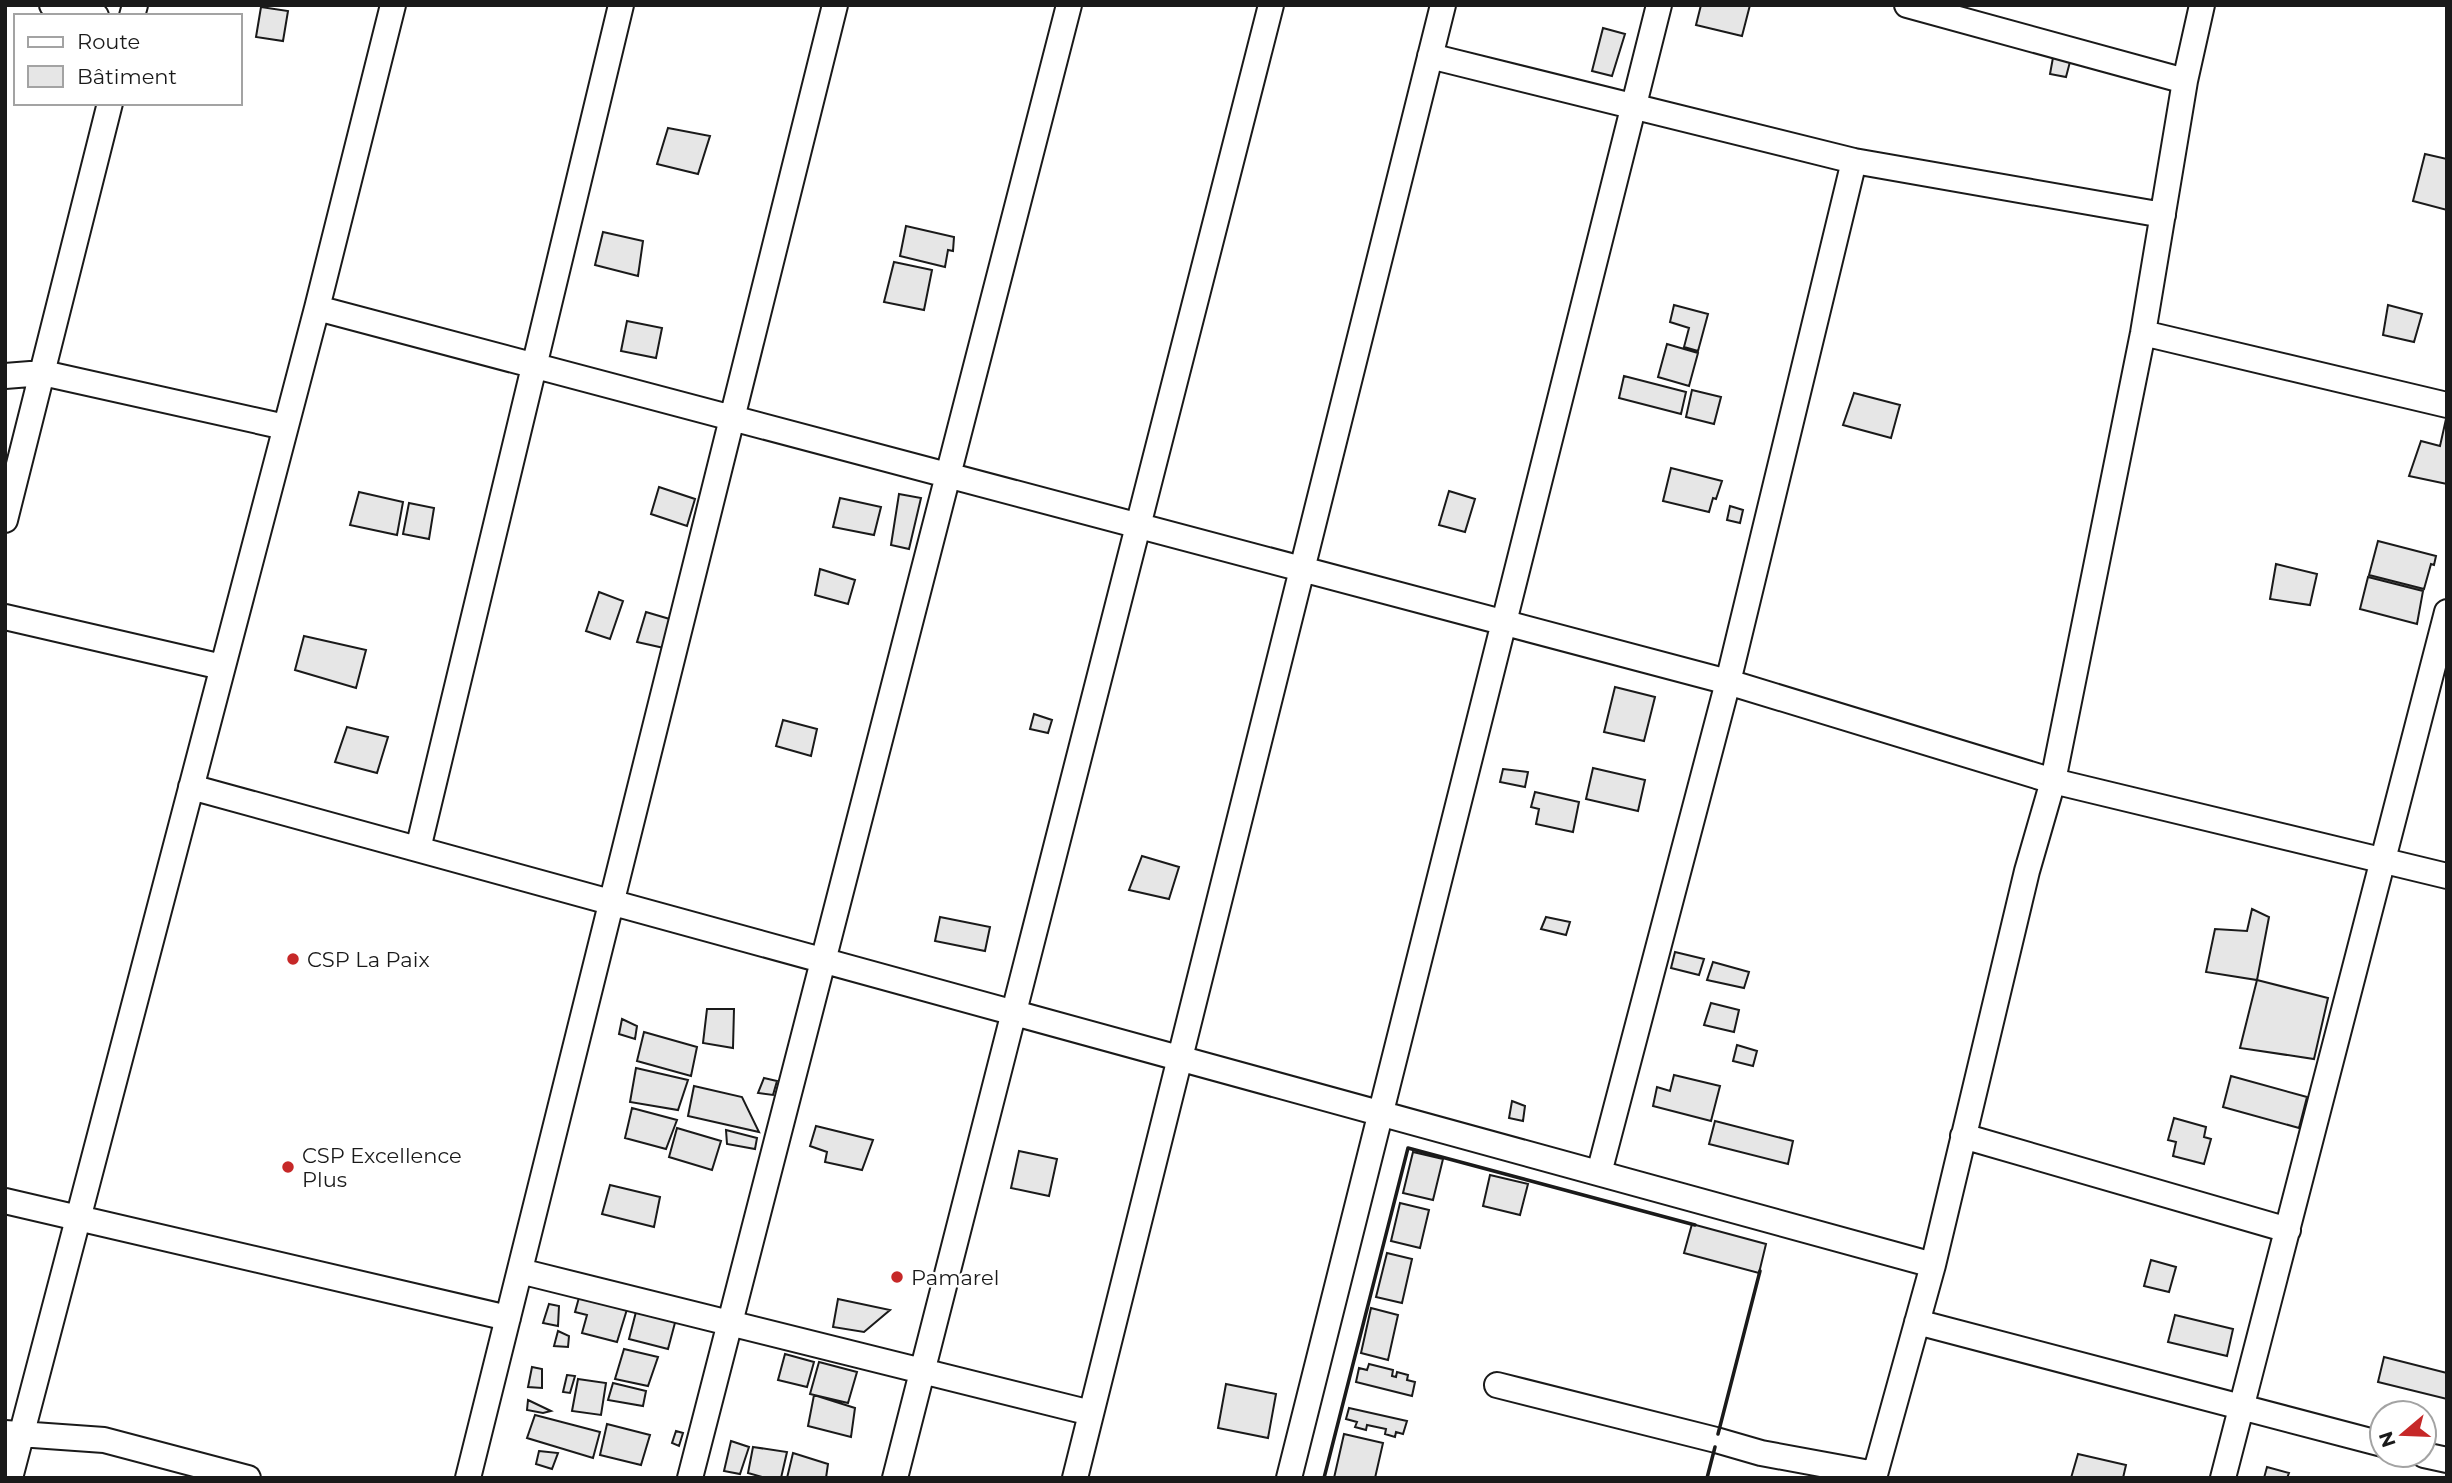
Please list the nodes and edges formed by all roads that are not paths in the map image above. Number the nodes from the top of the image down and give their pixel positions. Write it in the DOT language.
graph roads {
  1 [pos="52,5"];
  2 [pos="393,5"];
  3 [pos="621,5"];
  4 [pos="835,5"];
  5 [pos="1069,5"];
  6 [pos="1271,5"];
  7 [pos="1443,5"];
  8 [pos="1659,5"];
  9 [pos="1907,5"];
  10 [pos="2202,5"];
  11 [pos="88,14"];
  12 [pos="1430,56"];
  13 [pos="2185,81"];
  14 [pos="110,105"];
  15 [pos="1633,106"];
  16 [pos="1854,160"];
  17 [pos="2163,215"];
  18 [pos="317,308"];
  19 [pos="2143,333"];
  20 [pos="534,365"];
  21 [pos="43,373"];
  22 [pos="5,376"];
  23 [pos="2447,405"];
  24 [pos="732,418"];
  25 [pos="285,427"];
  26 [pos="948,475"];
  27 [pos="5,520"];
  28 [pos="1138,526"];
  29 [pos="1302,569"];
  30 [pos="2447,612"];
  31 [pos="5,617"];
  32 [pos="1504,622"];
  33 [pos="222,667"];
  34 [pos="1728,682"];
  35 [pos="2053,781"];
  36 [pos="191,786"];
  37 [pos="418,849"];
  38 [pos="2383,861"];
  39 [pos="2447,876"];
  40 [pos="612,902"];
  41 [pos="823,960"];
  42 [pos="1014,1013"];
  43 [pos="1180,1058"];
  44 [pos="1381,1113"];
  45 [pos="1963,1136"];
  46 [pos="1599,1173"];
  47 [pos="5,1201"];
  48 [pos="78,1218"];
  49 [pos="2288,1230"];
  50 [pos="1933,1265"];
  51 [pos="520,1271"];
  52 [pos="508,1318"];
  53 [pos="1917,1322"];
  54 [pos="729,1323"];
  55 [pos="922,1371"];
  56 [pos="1497,1385"];
  57 [pos="2241,1408"];
  58 [pos="1091,1413"];
  59 [pos="13,1433"];
  60 [pos="2368,1440"];
  61 [pos="1874,1476"];
  62 [pos="10,1478"];
  63 [pos="248,1478"];
  64 [pos="468,1478"];
  65 [pos="690,1478"];
  66 [pos="895,1478"];
  67 [pos="1075,1478"];
  68 [pos="1289,1478"];
  69 [pos="2223,1478"];
  1 -- 11 [label="street"];
  2 -- 18 [label="street"];
  3 -- 20 [label="street"];
  4 -- 24 [label="street"];
  5 -- 26 [label="street"];
  6 -- 28 [label="street"];
  7 -- 12 [label="street"];
  8 -- 15 [label="street"];
  9 -- 13 [label="street"];
  10 -- 13 [label="street"];
  12 -- 15 [label="street"];
  12 -- 29 [label="street"];
  13 -- 17 [label="street"];
  14 -- 21 [label="street"];
  15 -- 16 [label="street"];
  15 -- 32 [label="street"];
  16 -- 17 [label="street"];
  16 -- 34 [label="street"];
  17 -- 19 [label="street"];
  18 -- 20 [label="street"];
  18 -- 25 [label="street"];
  19 -- 23 [label="street"];
  19 -- 35 [label="street"];
  20 -- 24 [label="street"];
  20 -- 37 [label="street"];
  21 -- 22 [label="street"];
  21 -- 25 [label="street"];
  21 -- 27 [label="street"];
  24 -- 26 [label="street"];
  24 -- 40 [label="street"];
  25 -- 33 [label="street"];
  26 -- 28 [label="street"];
  26 -- 41 [label="street"];
  28 -- 29 [label="street"];
  28 -- 42 [label="street"];
  29 -- 32 [label="street"];
  29 -- 43 [label="street"];
  30 -- 38 [label="street"];
  31 -- 33 [label="street"];
  32 -- 34 [label="street"];
  32 -- 44 [label="street"];
  33 -- 36 [label="street"];
  34 -- 35 [label="street"];
  34 -- 46 [label="street"];
  35 -- 38 [label="street"];
  35 -- 45 [label="street"];
  36 -- 37 [label="street"];
  36 -- 48 [label="street"];
  37 -- 40 [label="street"];
  38 -- 39 [label="street"];
  38 -- 49 [label="street"];
  40 -- 41 [label="street"];
  40 -- 51 [label="street"];
  41 -- 42 [label="street"];
  41 -- 54 [label="street"];
  42 -- 43 [label="street"];
  42 -- 55 [label="street"];
  43 -- 44 [label="street"];
  43 -- 58 [label="street"];
  44 -- 46 [label="street"];
  44 -- 68 [label="street"];
  45 -- 49 [label="street"];
  45 -- 50 [label="street"];
  46 -- 50 [label="street"];
  47 -- 48 [label="street"];
  48 -- 52 [label="street"];
  48 -- 59 [label="street"];
  49 -- 57 [label="street"];
  50 -- 53 [label="street"];
  51 -- 52 [label="street"];
  51 -- 54 [label="street"];
  52 -- 64 [label="street"];
  53 -- 57 [label="street"];
  53 -- 61 [label="street"];
  54 -- 55 [label="street"];
  54 -- 65 [label="street"];
  55 -- 58 [label="street"];
  55 -- 66 [label="street"];
  56 -- 61 [label="street"];
  57 -- 60 [label="street"];
  57 -- 69 [label="street"];
  58 -- 67 [label="street"];
  59 -- 62 [label="street"];
  59 -- 63 [label="street"];
}
